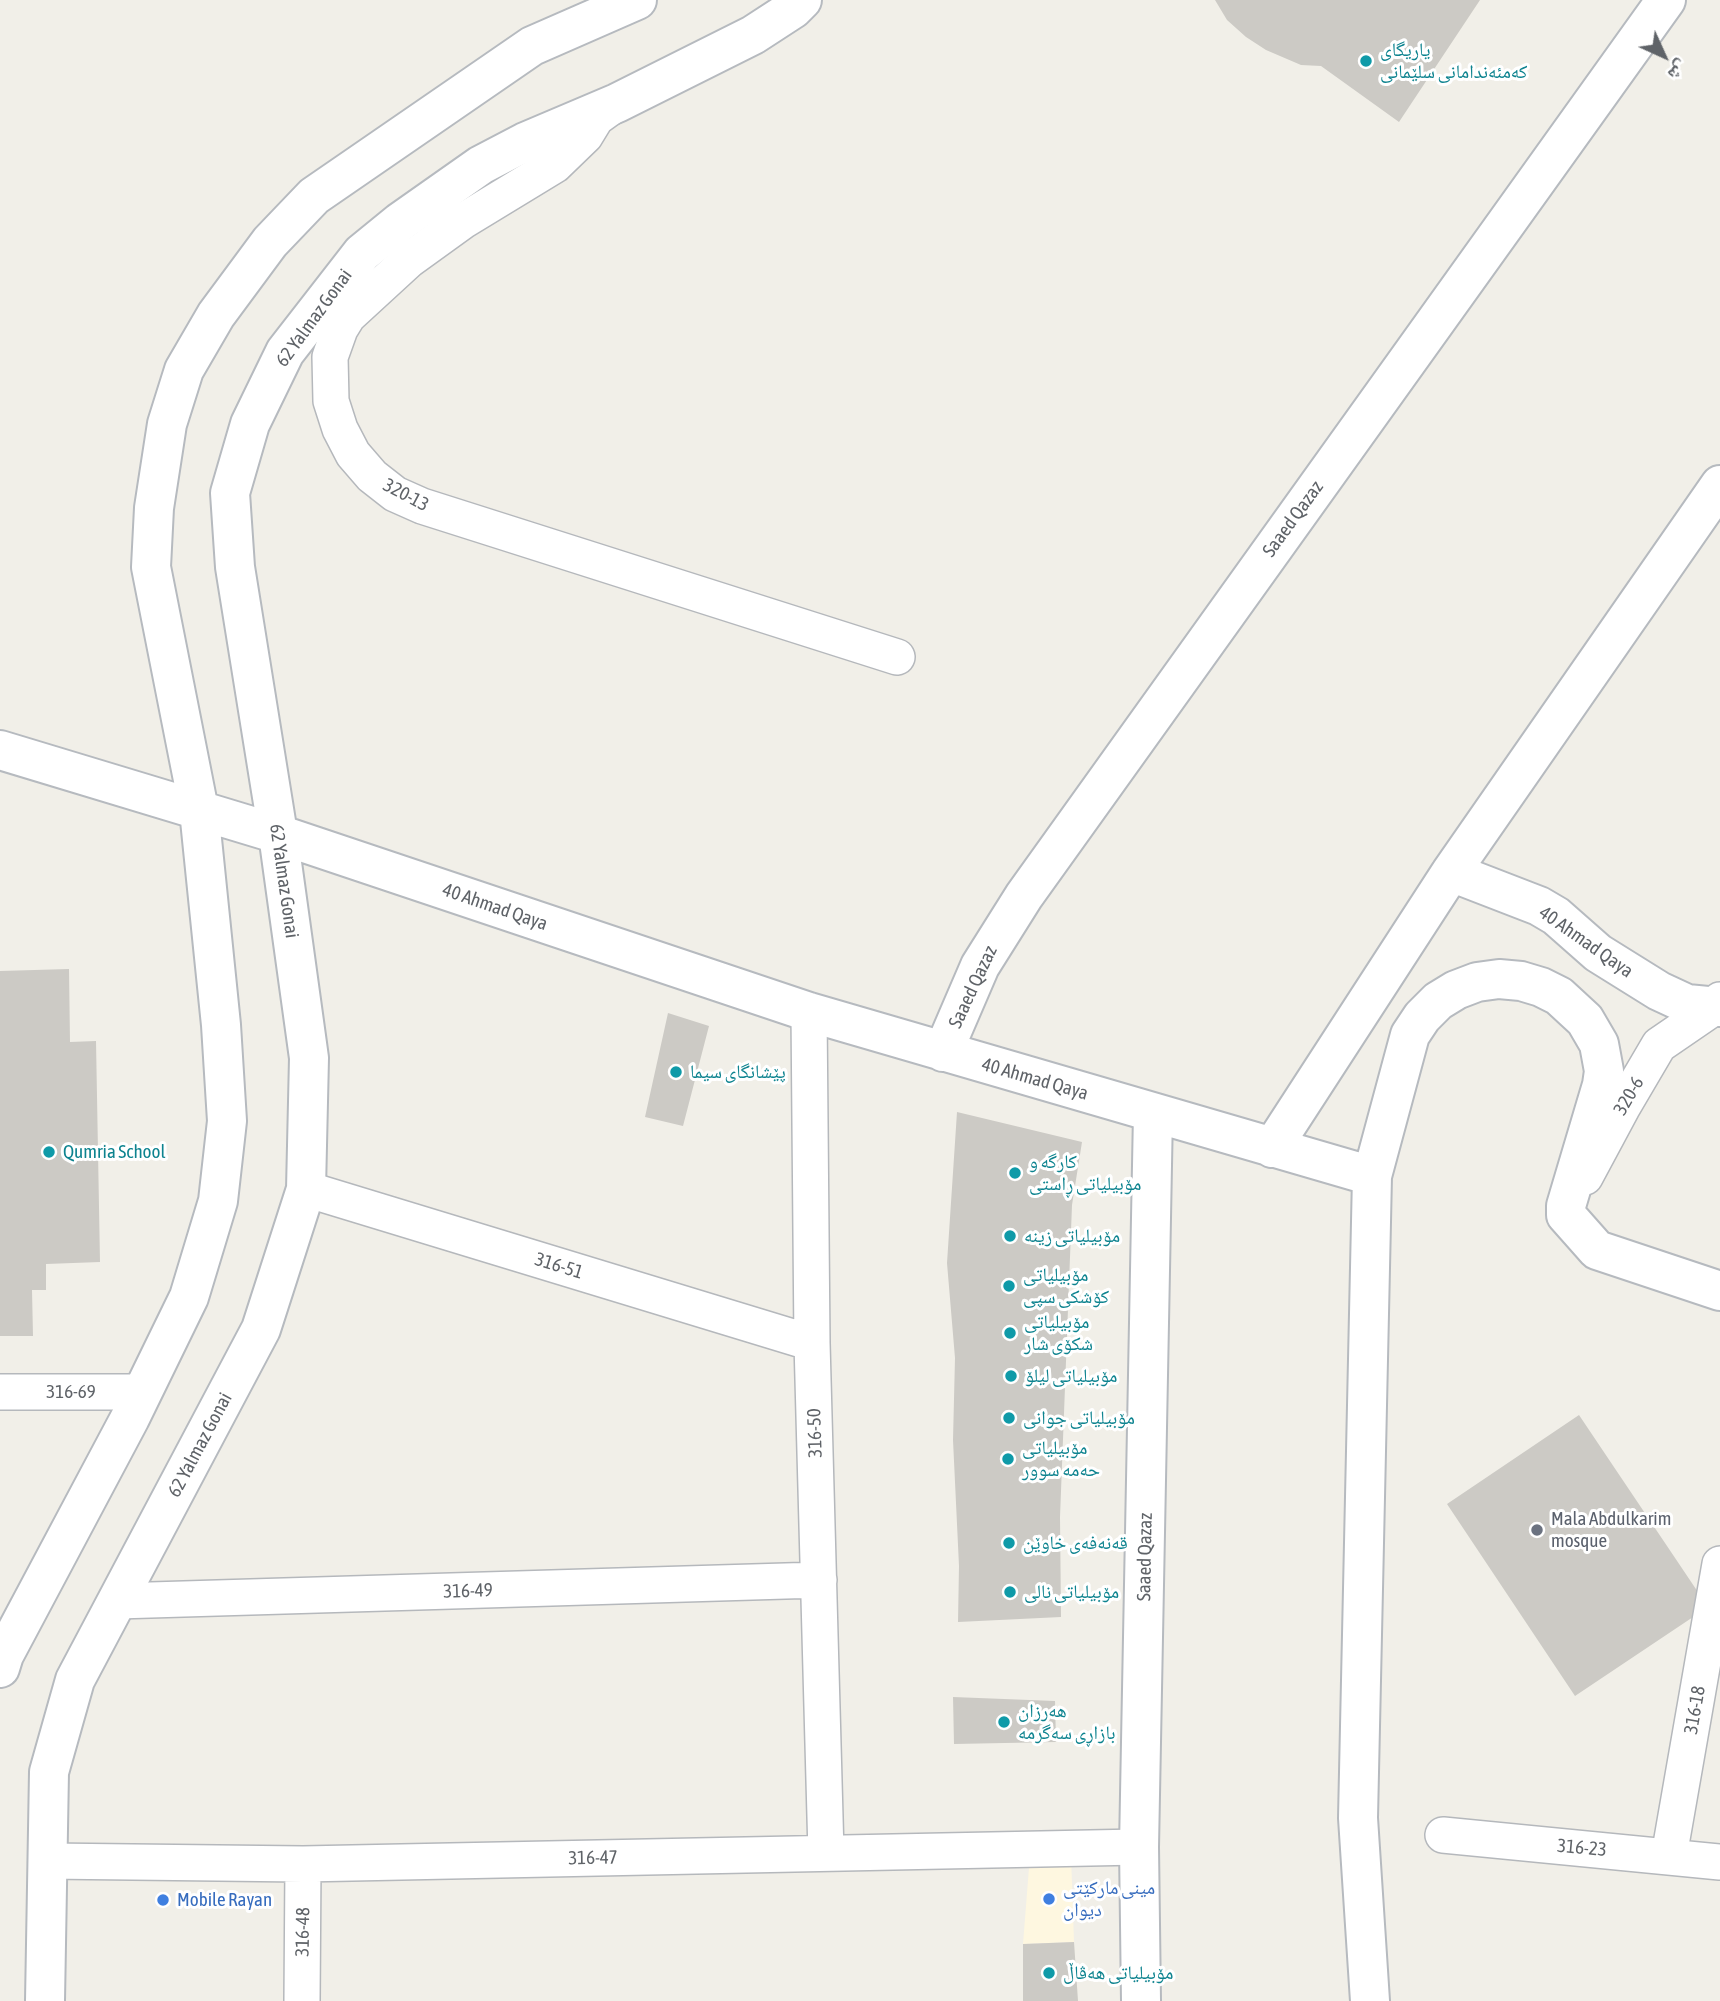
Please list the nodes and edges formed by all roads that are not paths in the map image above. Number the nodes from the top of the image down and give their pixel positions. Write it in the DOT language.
graph roads {
  1 [pos="637,0"];
  2 [pos="802,0"];
  3 [pos="1666,0"];
  4 [pos="617,103"];
  5 [pos="1720,485"];
  6 [pos="897,657"];
  7 [pos="0,750"];
  8 [pos="199,810"];
  9 [pos="278,834"];
  10 [pos="1451,872"];
  11 [pos="1719,1004"];
  12 [pos="809,1012"];
  13 [pos="943,1052"];
  14 [pos="1153,1114"];
  15 [pos="1272,1148"];
  16 [pos="1372,1176"];
  17 [pos="306,1189"];
  18 [pos="1566,1215"];
  19 [pos="1720,1291"];
  20 [pos="812,1343"];
  21 [pos="0,1392"];
  22 [pos="143,1392"];
  23 [pos="1720,1564"];
  24 [pos="819,1580"];
  25 [pos="117,1601"];
  26 [pos="1,1659"];
  27 [pos="1443,1835"];
  28 [pos="1139,1847"];
  29 [pos="826,1853"];
  30 [pos="1669,1856"];
  31 [pos="47,1861"];
  32 [pos="1720,1862"];
  33 [pos="303,1864"];
  34 [pos="45,2001"];
  35 [pos="302,2001"];
  36 [pos="1141,2001"];
  37 [pos="1370,2001"];
  1 -- 8 [label="street"];
  2 -- 4 [label="street, 62 Yalmaz Gonai"];
  3 -- 13 [label="street, Saaed Qazaz"];
  4 -- 6 [label="street, 320-13"];
  4 -- 9 [label="street, 62 Yalmaz Gonai"];
  5 -- 10 [label="street"];
  7 -- 8 [label="street, 40 Ahmad Qaya"];
  8 -- 9 [label="street, 40 Ahmad Qaya"];
  8 -- 22 [label="street"];
  9 -- 12 [label="street, 40 Ahmad Qaya"];
  9 -- 17 [label="street, 62 Yalmaz Gonai"];
  10 -- 11 [label="street, 40 Ahmad Qaya"];
  10 -- 15 [label="street"];
  11 -- 18 [label="street, 320-6"];
  12 -- 13 [label="street, 40 Ahmad Qaya"];
  12 -- 20 [label="street, 316-50"];
  13 -- 14 [label="street, 40 Ahmad Qaya"];
  14 -- 15 [label="street, 40 Ahmad Qaya"];
  14 -- 28 [label="street, Saaed Qazaz"];
  15 -- 16 [label="street, 40 Ahmad Qaya"];
  16 -- 18 [label="street"];
  16 -- 37 [label="street"];
  17 -- 20 [label="street, 316-51"];
  17 -- 25 [label="street, 62 Yalmaz Gonai"];
  18 -- 19 [label="street"];
  20 -- 24 [label="street, 316-50"];
  21 -- 22 [label="street, 316-69"];
  22 -- 26 [label="street"];
  23 -- 30 [label="street, 316-18"];
  24 -- 25 [label="street, 316-49"];
  24 -- 29 [label="street, 316-50"];
  25 -- 31 [label="street, 62 Yalmaz Gonai"];
  27 -- 30 [label="street, 316-23"];
  28 -- 29 [label="street, 316-47"];
  28 -- 36 [label="street, Saaed Qazaz"];
  29 -- 33 [label="street, 316-47"];
  30 -- 32 [label="street, 316-23"];
  31 -- 33 [label="street, 316-47"];
  31 -- 34 [label="street, 62 Yalmaz Gonai"];
  33 -- 35 [label="street, 316-48"];
}
